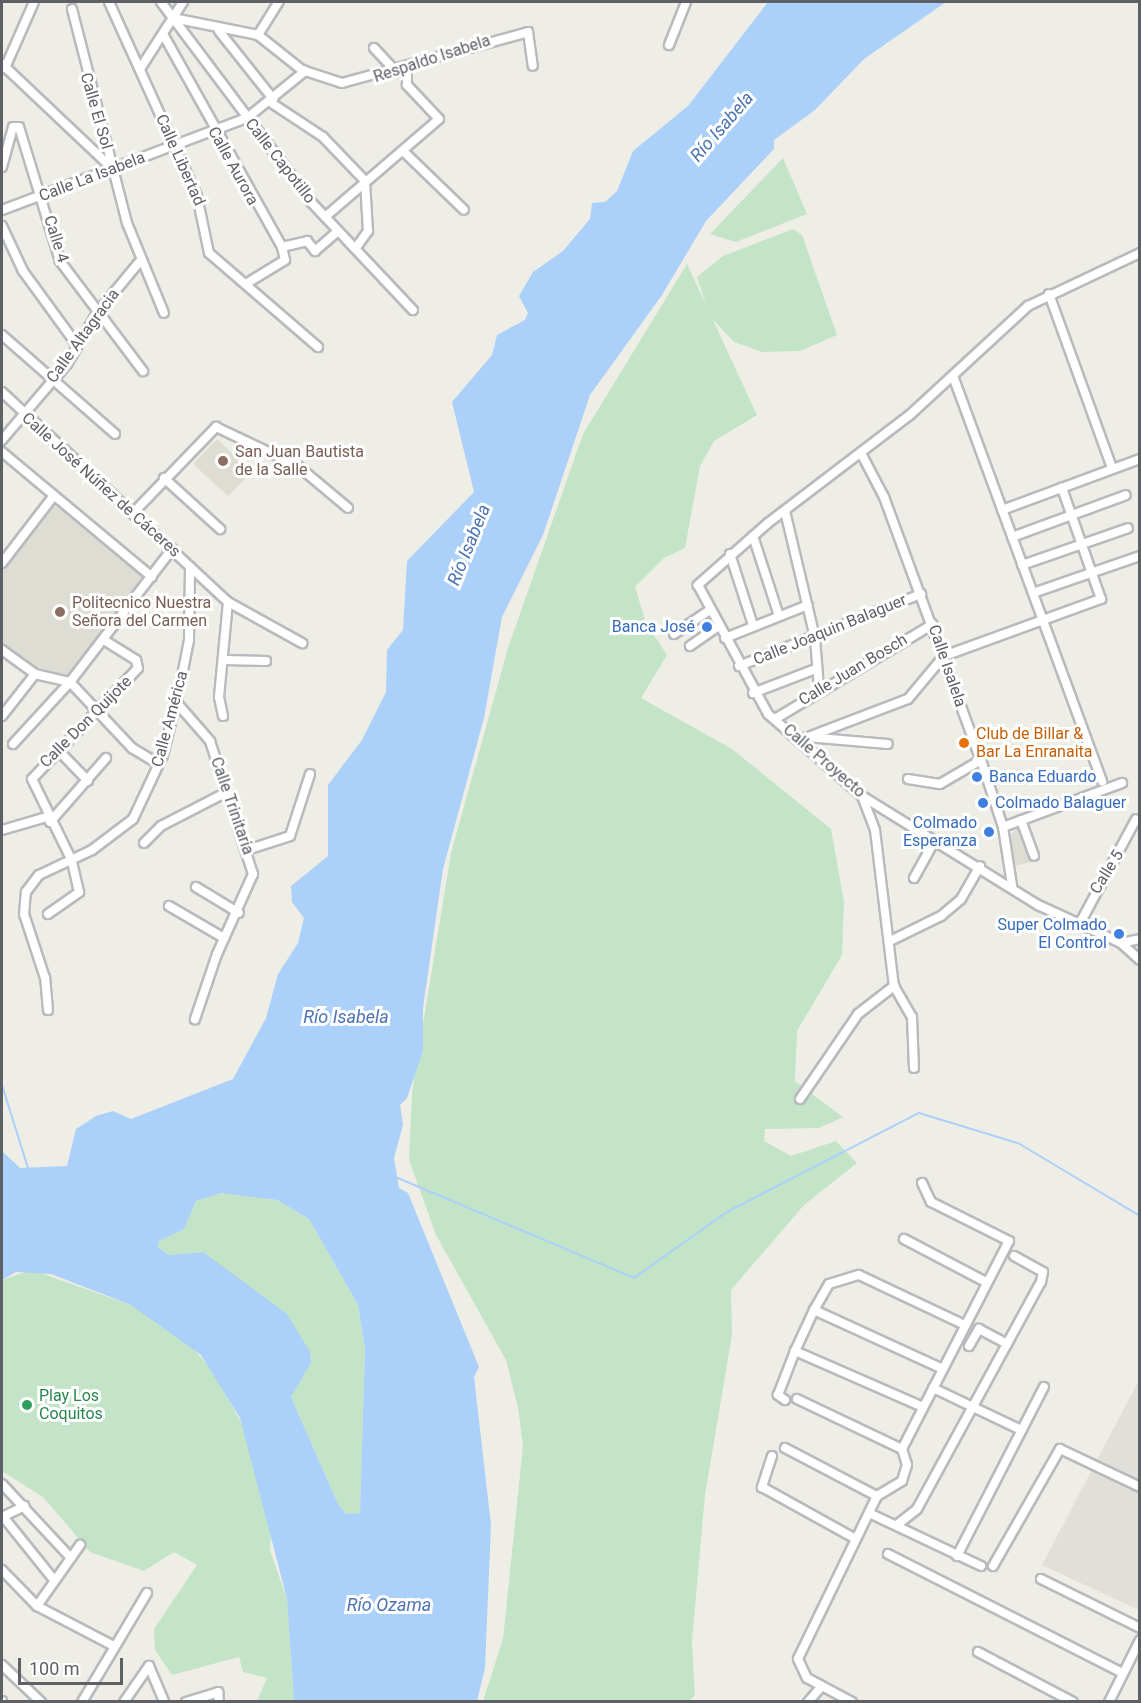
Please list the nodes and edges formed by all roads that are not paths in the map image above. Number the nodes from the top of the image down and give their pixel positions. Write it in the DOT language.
graph roads {
  1 [pos="34,2"];
  2 [pos="109,2"];
  3 [pos="161,2"];
  4 [pos="183,2"];
  5 [pos="279,2"];
  6 [pos="686,2"];
  7 [pos="72,9"];
  8 [pos="173,18"];
  9 [pos="219,31"];
  10 [pos="163,34"];
  11 [pos="258,35"];
  12 [pos="669,45"];
  13 [pos="374,48"];
  14 [pos="3,66"];
  15 [pos="534,66"];
  16 [pos="407,68"];
  17 [pos="140,69"];
  18 [pos="306,72"];
  19 [pos="396,72"];
  20 [pos="272,100"];
  21 [pos="247,118"];
  22 [pos="213,132"];
  23 [pos="174,146"];
  24 [pos="404,152"];
  25 [pos="2,167"];
  26 [pos="111,167"];
  27 [pos="365,181"];
  28 [pos="42,195"];
  29 [pos="2,210"];
  30 [pos="464,210"];
  31 [pos="325,217"];
  32 [pos="2,226"];
  33 [pos="337,232"];
  34 [pos="282,247"];
  35 [pos="355,249"];
  36 [pos="1140,253"];
  37 [pos="141,260"];
  38 [pos="249,282"];
  39 [pos="1049,294"];
  40 [pos="413,310"];
  41 [pos="97,312"];
  42 [pos="164,313"];
  43 [pos="2,335"];
  44 [pos="77,345"];
  45 [pos="318,347"];
  46 [pos="143,371"];
  47 [pos="953,376"];
  48 [pos="53,379"];
  49 [pos="2,392"];
  50 [pos="23,414"];
  51 [pos="115,434"];
  52 [pos="2,440"];
  53 [pos="2,452"];
  54 [pos="861,453"];
  55 [pos="1140,459"];
  56 [pos="1112,468"];
  57 [pos="164,478"];
  58 [pos="1062,488"];
  59 [pos="1126,495"];
  60 [pos="52,498"];
  61 [pos="348,508"];
  62 [pos="1002,510"];
  63 [pos="785,511"];
  64 [pos="134,513"];
  65 [pos="1071,516"];
  66 [pos="1128,528"];
  67 [pos="220,529"];
  68 [pos="753,536"];
  69 [pos="1012,537"];
  70 [pos="1082,545"];
  71 [pos="172,549"];
  72 [pos="730,554"];
  73 [pos="1140,556"];
  74 [pos="2,563"];
  75 [pos="1022,565"];
  76 [pos="190,567"];
  77 [pos="1092,574"];
  78 [pos="152,577"];
  79 [pos="1032,593"];
  80 [pos="921,594"];
  81 [pos="228,602"];
  82 [pos="808,605"];
  83 [pos="710,610"];
  84 [pos="779,616"];
  85 [pos="1042,620"];
  86 [pos="933,624"];
  87 [pos="753,625"];
  88 [pos="719,626"];
  89 [pos="674,634"];
  90 [pos="725,638"];
  91 [pos="816,638"];
  92 [pos="103,639"];
  93 [pos="302,643"];
  94 [pos="690,646"];
  95 [pos="2,651"];
  96 [pos="944,656"];
  97 [pos="226,660"];
  98 [pos="266,661"];
  99 [pos="739,666"];
  100 [pos="816,669"];
  101 [pos="35,674"];
  102 [pos="70,682"];
  103 [pos="819,688"];
  104 [pos="753,693"];
  105 [pos="176,702"];
  106 [pos="96,712"];
  107 [pos="2,716"];
  108 [pos="223,716"];
  109 [pos="775,719"];
  110 [pos="805,738"];
  111 [pos="14,744"];
  112 [pos="888,744"];
  113 [pos="58,750"];
  114 [pos="106,758"];
  115 [pos="981,760"];
  116 [pos="159,764"];
  117 [pos="310,774"];
  118 [pos="908,779"];
  119 [pos="88,781"];
  120 [pos="1102,782"];
  121 [pos="1122,783"];
  122 [pos="225,793"];
  123 [pos="862,796"];
  124 [pos="1136,819"];
  125 [pos="48,820"];
  126 [pos="1021,820"];
  127 [pos="1003,827"];
  128 [pos="2,830"];
  129 [pos="935,840"];
  130 [pos="144,843"];
  131 [pos="247,849"];
  132 [pos="1034,856"];
  133 [pos="72,861"];
  134 [pos="980,866"];
  135 [pos="914,878"];
  136 [pos="1012,885"];
  137 [pos="196,887"];
  138 [pos="169,906"];
  139 [pos="239,913"];
  140 [pos="48,914"];
  141 [pos="1079,925"];
  142 [pos="224,938"];
  143 [pos="1140,939"];
  144 [pos="890,941"];
  145 [pos="1121,944"];
  146 [pos="1140,960"];
  147 [pos="894,986"];
  148 [pos="48,1010"];
  149 [pos="195,1019"];
  150 [pos="914,1068"];
  151 [pos="800,1099"];
  152 [pos="922,1183"];
  153 [pos="904,1239"];
  154 [pos="1014,1256"];
  155 [pos="986,1282"];
  156 [pos="814,1310"];
  157 [pos="965,1325"];
  158 [pos="1007,1344"];
  159 [pos="969,1346"];
  160 [pos="795,1351"];
  161 [pos="943,1369"];
  162 [pos="1044,1387"];
  163 [pos="933,1388"];
  164 [pos="797,1399"];
  165 [pos="785,1401"];
  166 [pos="923,1407"];
  167 [pos="973,1407"];
  168 [pos="1021,1430"];
  169 [pos="785,1448"];
  170 [pos="902,1449"];
  171 [pos="772,1456"];
  172 [pos="2,1484"];
  173 [pos="1140,1487"];
  174 [pos="877,1496"];
  175 [pos="24,1506"];
  176 [pos="869,1513"];
  177 [pos="3,1518"];
  178 [pos="898,1524"];
  179 [pos="856,1539"];
  180 [pos="80,1545"];
  181 [pos="888,1554"];
  182 [pos="957,1556"];
  183 [pos="71,1558"];
  184 [pos="981,1566"];
  185 [pos="993,1566"];
  186 [pos="2,1570"];
  187 [pos="54,1580"];
  188 [pos="1041,1580"];
  189 [pos="147,1593"];
  190 [pos="37,1606"];
  191 [pos="1140,1628"];
  192 [pos="1140,1640"];
  193 [pos="112,1645"];
  194 [pos="978,1652"];
  195 [pos="2,1665"];
  196 [pos="1123,1673"];
  197 [pos="822,1686"];
  198 [pos="41,1701"];
  199 [pos="82,1701"];
  200 [pos="124,1701"];
  201 [pos="164,1701"];
  202 [pos="186,1701"];
  203 [pos="219,1701"];
  204 [pos="808,1701"];
  205 [pos="852,1701"];
  206 [pos="1073,1701"];
  207 [pos="1109,1701"];
  1 -- 14 [label="street"];
  2 -- 17 [label="street, Calle Libertad"];
  3 -- 8 [label="street, Calle Capotillo"];
  4 -- 8 [label="street"];
  5 -- 11 [label="street"];
  6 -- 12 [label="street"];
  7 -- 26 [label="street, Calle El Sol"];
  8 -- 9 [label="street"];
  8 -- 10 [label="street"];
  8 -- 21 [label="street, Calle Capotillo"];
  9 -- 11 [label="street"];
  9 -- 20 [label="street"];
  10 -- 17 [label="street"];
  10 -- 22 [label="street, Calle Aurora"];
  11 -- 18 [label="street, Respaldo Isabela"];
  13 -- 19 [label="street"];
  14 -- 26 [label="street"];
  15 -- 16 [label="street, Respaldo Isabela"];
  16 -- 19 [label="street, Respaldo Isabela"];
  16 -- 24 [label="street"];
  17 -- 23 [label="street, Calle Libertad"];
  18 -- 19 [label="street, Respaldo Isabela"];
  18 -- 20 [label="street, Calle La Isabela"];
  20 -- 21 [label="street, Calle La Isabela"];
  20 -- 27 [label="street"];
  21 -- 22 [label="street, Calle La Isabela"];
  21 -- 31 [label="street, Calle Capotillo"];
  22 -- 23 [label="street, Calle La Isabela"];
  22 -- 34 [label="street, Calle Aurora"];
  23 -- 26 [label="street, Calle La Isabela"];
  23 -- 38 [label="street, Calle Libertad"];
  24 -- 27 [label="street"];
  24 -- 30 [label="street"];
  25 -- 28 [label="street, Calle 4"];
  26 -- 28 [label="street, Calle La Isabela"];
  26 -- 37 [label="street, Calle El Sol"];
  27 -- 31 [label="street"];
  27 -- 35 [label="street"];
  28 -- 29 [label="street, Calle La Isabela"];
  28 -- 41 [label="street, Calle 4"];
  31 -- 33 [label="street, Calle Capotillo"];
  32 -- 44 [label="street"];
  33 -- 34 [label="street"];
  33 -- 35 [label="street, Calle Capotillo"];
  34 -- 38 [label="street"];
  35 -- 40 [label="street, Calle Capotillo"];
  36 -- 39 [label="street"];
  37 -- 41 [label="street, Calle Altagracia"];
  37 -- 42 [label="street, Calle El Sol"];
  38 -- 45 [label="street, Calle Libertad"];
  39 -- 47 [label="street"];
  39 -- 56 [label="street"];
  41 -- 44 [label="street, Calle Altagracia"];
  41 -- 46 [label="street, Calle 4"];
  43 -- 48 [label="street"];
  44 -- 48 [label="street, Calle Altagracia"];
  47 -- 54 [label="street"];
  47 -- 62 [label="street"];
  48 -- 50 [label="street, Calle Altagracia"];
  48 -- 51 [label="street"];
  49 -- 50 [label="street, Calle José Núñez de Cáceres"];
  50 -- 52 [label="street, Calle Altagracia"];
  50 -- 64 [label="street, Calle José Núñez de Cáceres"];
  53 -- 60 [label="street"];
  54 -- 63 [label="street"];
  54 -- 80 [label="street, Calle Isalela"];
  55 -- 56 [label="street"];
  56 -- 58 [label="street"];
  57 -- 61 [label="street"];
  57 -- 64 [label="street"];
  57 -- 67 [label="street"];
  58 -- 62 [label="street"];
  58 -- 65 [label="street"];
  59 -- 65 [label="street"];
  60 -- 74 [label="street"];
  60 -- 78 [label="street"];
  62 -- 69 [label="street"];
  63 -- 68 [label="street"];
  63 -- 82 [label="street"];
  64 -- 71 [label="street, Calle José Núñez de Cáceres"];
  65 -- 69 [label="street"];
  65 -- 70 [label="street"];
  66 -- 70 [label="street"];
  68 -- 72 [label="street"];
  68 -- 84 [label="street"];
  69 -- 75 [label="street"];
  70 -- 75 [label="street"];
  70 -- 77 [label="street"];
  71 -- 76 [label="street, Calle José Núñez de Cáceres"];
  71 -- 78 [label="street"];
  72 -- 83 [label="street, Calle Proyecto"];
  72 -- 87 [label="street"];
  73 -- 77 [label="street"];
  75 -- 79 [label="street"];
  76 -- 81 [label="street, Calle José Núñez de Cáceres"];
  76 -- 105 [label="street, Calle América"];
  77 -- 79 [label="street"];
  77 -- 85 [label="street"];
  78 -- 92 [label="street"];
  79 -- 85 [label="street"];
  80 -- 86 [label="street, Calle Isalela"];
  80 -- 91 [label="street, Calle Joaquin Balaguer"];
  81 -- 93 [label="street, Calle José Núñez de Cáceres"];
  81 -- 97 [label="street"];
  82 -- 84 [label="street"];
  82 -- 91 [label="street"];
  83 -- 88 [label="street, Calle Proyecto"];
  83 -- 89 [label="street"];
  84 -- 87 [label="street"];
  85 -- 96 [label="street"];
  85 -- 120 [label="street"];
  86 -- 96 [label="street, Calle Isalela"];
  86 -- 103 [label="street, Calle Juan Bosch"];
  87 -- 90 [label="street"];
  88 -- 90 [label="street, Calle Proyecto"];
  88 -- 94 [label="street"];
  90 -- 99 [label="street, Calle Proyecto"];
  91 -- 99 [label="street, Calle Joaquin Balaguer"];
  91 -- 100 [label="street"];
  92 -- 102 [label="street"];
  92 -- 106 [label="street, Calle Don Quijote"];
  95 -- 101 [label="street"];
  96 -- 110 [label="street"];
  96 -- 115 [label="street, Calle Isalela"];
  97 -- 98 [label="street"];
  97 -- 108 [label="street"];
  99 -- 104 [label="street, Calle Proyecto"];
  100 -- 103 [label="street"];
  100 -- 104 [label="street"];
  101 -- 102 [label="street"];
  101 -- 107 [label="street"];
  102 -- 106 [label="street"];
  102 -- 111 [label="street"];
  103 -- 109 [label="street, Calle Juan Bosch"];
  104 -- 109 [label="street, Calle Proyecto"];
  105 -- 116 [label="street, Calle América"];
  105 -- 122 [label="street, Calle Trinitaria"];
  106 -- 113 [label="street, Calle Don Quijote"];
  106 -- 116 [label="street"];
  109 -- 110 [label="street, Calle Proyecto"];
  110 -- 112 [label="street"];
  110 -- 123 [label="street, Calle Proyecto"];
  113 -- 119 [label="street"];
  113 -- 125 [label="street, Calle Don Quijote"];
  114 -- 119 [label="street"];
  115 -- 118 [label="street"];
  115 -- 127 [label="street, Calle Isalela"];
  116 -- 133 [label="street, Calle América"];
  117 -- 131 [label="street"];
  119 -- 125 [label="street"];
  121 -- 126 [label="street"];
  122 -- 130 [label="street"];
  122 -- 131 [label="street, Calle Trinitaria"];
  123 -- 129 [label="street, Calle Proyecto"];
  123 -- 144 [label="street"];
  124 -- 141 [label="street, Calle 5"];
  125 -- 128 [label="street"];
  125 -- 133 [label="street"];
  126 -- 127 [label="street"];
  126 -- 132 [label="street"];
  127 -- 136 [label="street, Calle Isalela"];
  129 -- 134 [label="street, Calle Proyecto"];
  129 -- 135 [label="street"];
  131 -- 139 [label="street, Calle Trinitaria"];
  133 -- 140 [label="street"];
  133 -- 148 [label="street, Calle América"];
  134 -- 136 [label="street, Calle Proyecto"];
  134 -- 144 [label="street"];
  136 -- 141 [label="street, Calle Proyecto"];
  137 -- 139 [label="street"];
  138 -- 142 [label="street"];
  139 -- 142 [label="street, Calle Trinitaria"];
  141 -- 145 [label="street, Calle Proyecto"];
  142 -- 149 [label="street, Calle Trinitaria"];
  143 -- 145 [label="street"];
  144 -- 147 [label="street"];
  145 -- 146 [label="street, Calle Proyecto"];
  147 -- 150 [label="street"];
  147 -- 151 [label="street"];
  152 -- 155 [label="street"];
  153 -- 155 [label="street"];
  154 -- 158 [label="street"];
  155 -- 157 [label="street"];
  156 -- 157 [label="street"];
  156 -- 160 [label="street"];
  156 -- 161 [label="street"];
  157 -- 161 [label="street"];
  158 -- 159 [label="street"];
  158 -- 167 [label="street"];
  160 -- 165 [label="street"];
  160 -- 166 [label="street"];
  161 -- 163 [label="street"];
  162 -- 168 [label="street"];
  163 -- 166 [label="street"];
  163 -- 167 [label="street"];
  164 -- 170 [label="street"];
  166 -- 170 [label="street"];
  167 -- 168 [label="street"];
  167 -- 178 [label="street"];
  168 -- 182 [label="street"];
  169 -- 174 [label="street"];
  170 -- 174 [label="street"];
  171 -- 179 [label="street"];
  172 -- 175 [label="street"];
  173 -- 185 [label="street"];
  174 -- 176 [label="street"];
  175 -- 177 [label="street"];
  175 -- 183 [label="street"];
  176 -- 178 [label="street"];
  176 -- 179 [label="street"];
  177 -- 187 [label="street"];
  178 -- 182 [label="street"];
  179 -- 197 [label="street"];
  180 -- 183 [label="street"];
  181 -- 196 [label="street"];
  182 -- 184 [label="street"];
  183 -- 187 [label="street"];
  186 -- 190 [label="street"];
  187 -- 190 [label="street"];
  188 -- 191 [label="street"];
  189 -- 193 [label="street"];
  190 -- 193 [label="street"];
  192 -- 196 [label="street"];
  193 -- 199 [label="street"];
  194 -- 206 [label="street"];
  195 -- 198 [label="street"];
  196 -- 207 [label="street"];
  197 -- 204 [label="street"];
  197 -- 205 [label="street"];
  200 -- 201 [label="street"];
  202 -- 203 [label="street"];
}
